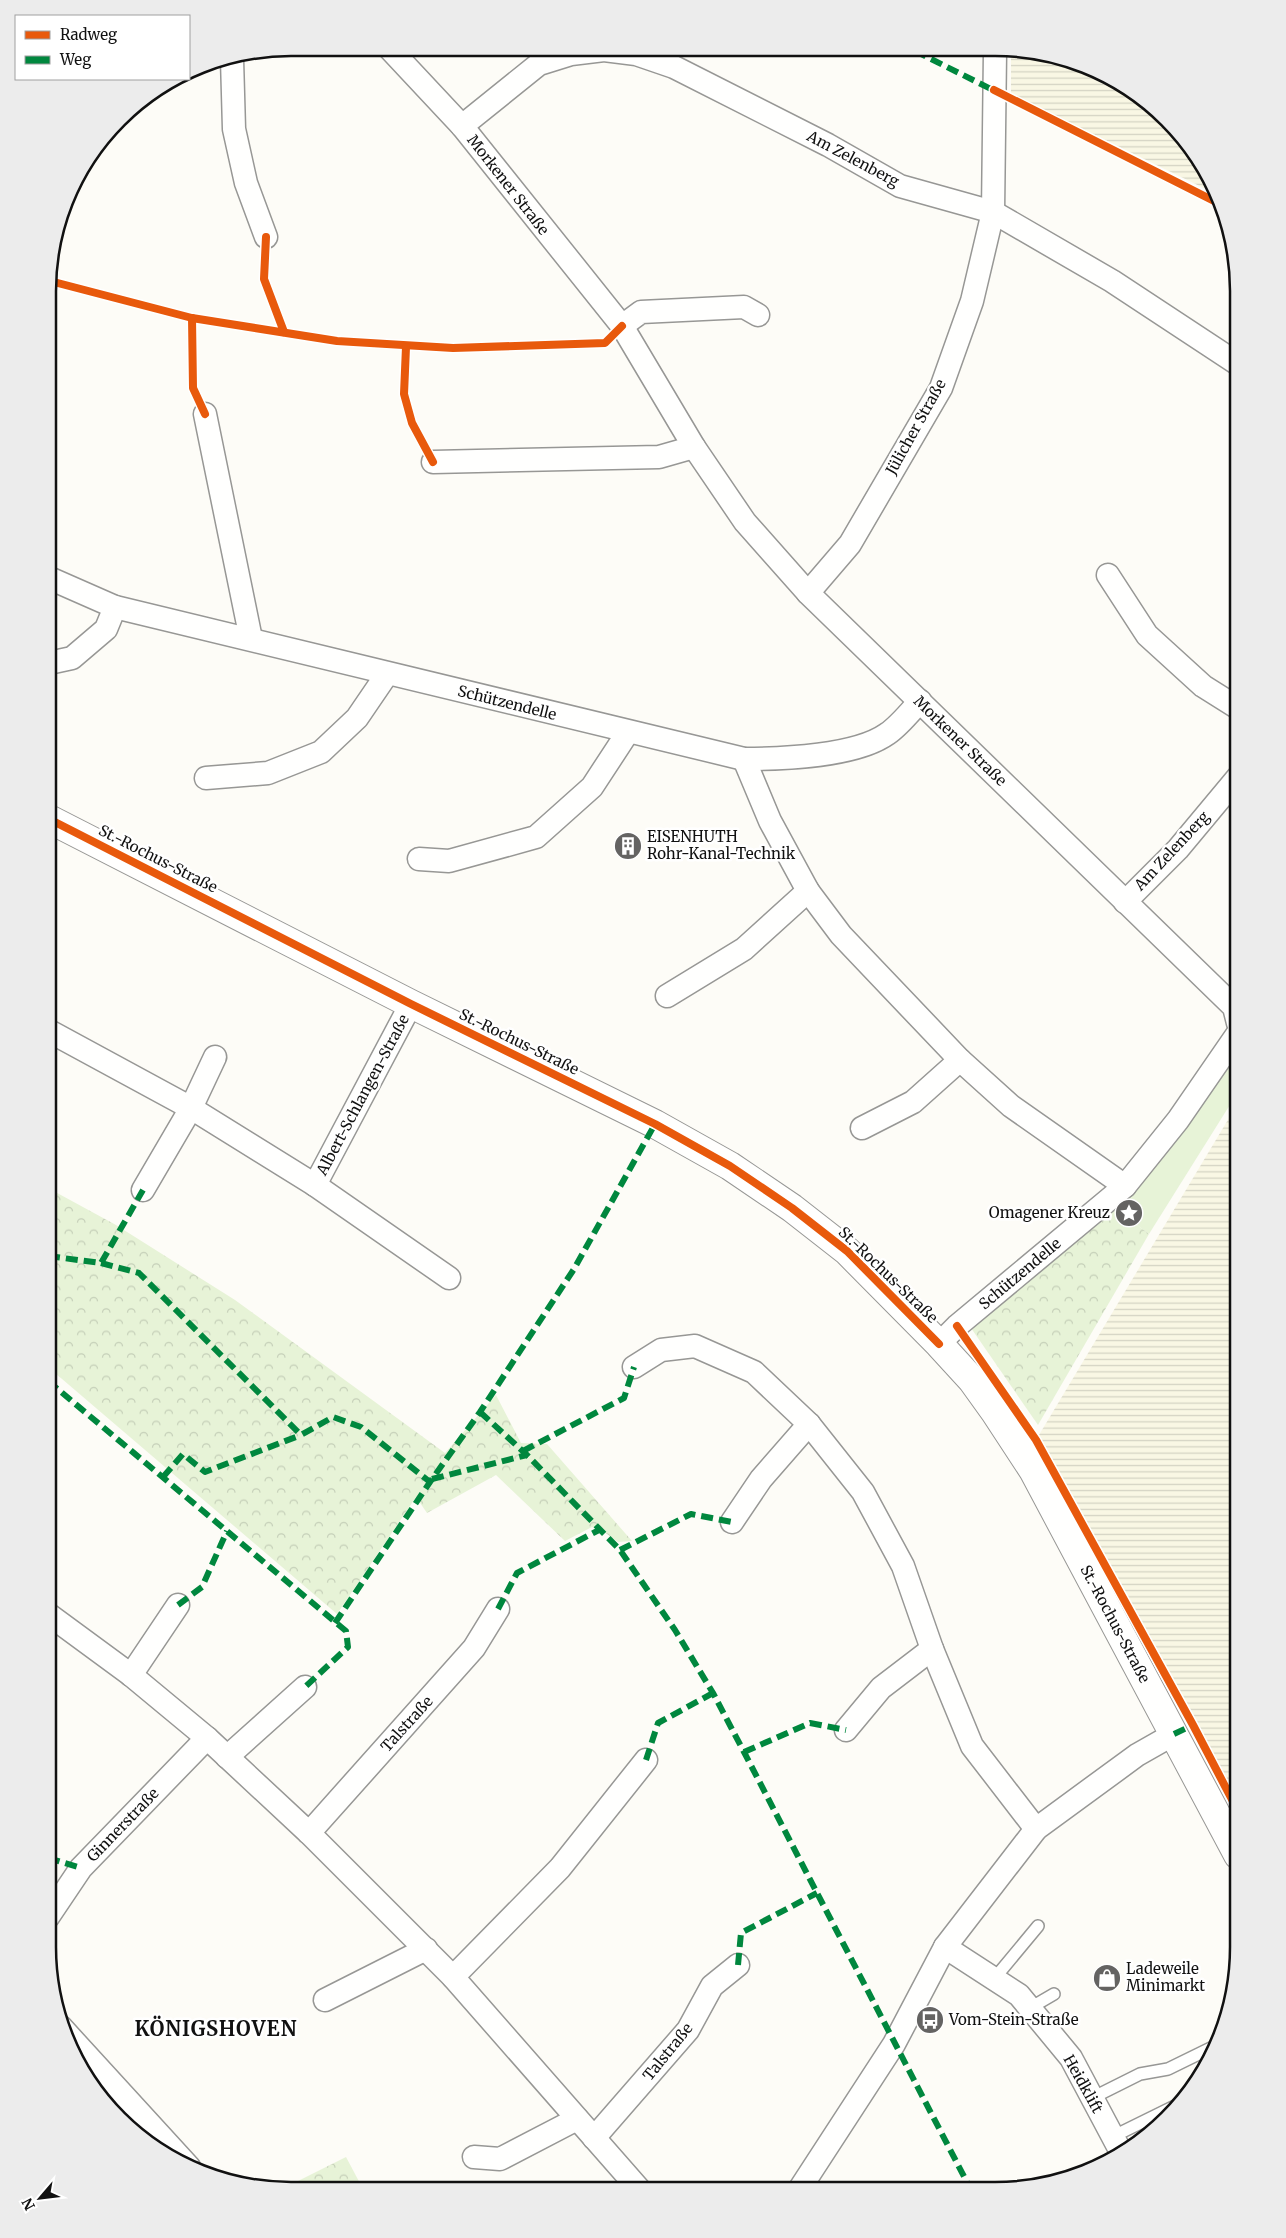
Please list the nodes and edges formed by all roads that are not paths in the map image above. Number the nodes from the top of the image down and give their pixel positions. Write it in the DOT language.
graph roads {
  1 [pos="396,56"];
  2 [pos="565,56"];
  3 [pos="642,56"];
  4 [pos="995,56"];
  5 [pos="232,64"];
  6 [pos="462,126"];
  7 [pos="993,212"];
  8 [pos="266,237"];
  9 [pos="758,315"];
  10 [pos="622,326"];
  11 [pos="1230,359"];
  12 [pos="205,414"];
  13 [pos="694,447"];
  14 [pos="433,462"];
  15 [pos="1108,575"];
  16 [pos="56,581"];
  17 [pos="808,593"];
  18 [pos="115,607"];
  19 [pos="251,639"];
  20 [pos="56,661"];
  21 [pos="387,674"];
  22 [pos="920,701"];
  23 [pos="1230,703"];
  24 [pos="628,732"];
  25 [pos="744,759"];
  26 [pos="206,778"];
  27 [pos="1230,787"];
  28 [pos="56,823"];
  29 [pos="419,859"];
  30 [pos="808,891"];
  31 [pos="1125,902"];
  32 [pos="667,996"];
  33 [pos="1230,1003"];
  34 [pos="411,1004"];
  35 [pos="56,1035"];
  36 [pos="1230,1045"];
  37 [pos="215,1057"];
  38 [pos="960,1060"];
  39 [pos="190,1108"];
  40 [pos="862,1128"];
  41 [pos="316,1185"];
  42 [pos="1125,1186"];
  43 [pos="143,1190"];
  44 [pos="449,1278"];
  45 [pos="940,1344"];
  46 [pos="634,1367"];
  47 [pos="809,1424"];
  48 [pos="732,1522"];
  49 [pos="178,1605"];
  50 [pos="498,1609"];
  51 [pos="56,1620"];
  52 [pos="932,1649"];
  53 [pos="131,1675"];
  54 [pos="305,1687"];
  55 [pos="846,1730"];
  56 [pos="1174,1734"];
  57 [pos="208,1738"];
  58 [pos="227,1757"];
  59 [pos="646,1760"];
  60 [pos="1036,1829"];
  61 [pos="309,1833"];
  62 [pos="1230,1840"];
  63 [pos="56,1905"];
  64 [pos="1038,1926"];
  65 [pos="946,1947"];
  66 [pos="426,1950"];
  67 [pos="738,1965"];
  68 [pos="453,1977"];
  69 [pos="994,1979"];
  70 [pos="1054,1994"];
  71 [pos="325,2000"];
  72 [pos="1030,2008"];
  73 [pos="77,2045"];
  74 [pos="1206,2052"];
  75 [pos="1092,2098"];
  76 [pos="577,2119"];
  77 [pos="1154,2120"];
  78 [pos="594,2138"];
  79 [pos="1117,2144"];
  80 [pos="173,2149"];
  81 [pos="474,2158"];
  82 [pos="633,2182"];
  83 [pos="803,2182"];
  1 -- 6 [label="street, Morkener Straße"];
  2 -- 6 [label="street, Am Zelenberg"];
  3 -- 7 [label="street, Am Zelenberg"];
  4 -- 7 [label="street, Jülicher Straße"];
  5 -- 8 [label="street"];
  6 -- 10 [label="street, Morkener Straße"];
  7 -- 11 [label="street, Am Zelenberg"];
  7 -- 17 [label="street, Jülicher Straße"];
  9 -- 10 [label="street"];
  10 -- 13 [label="street, Morkener Straße"];
  12 -- 19 [label="street"];
  13 -- 14 [label="street"];
  13 -- 17 [label="street, Morkener Straße"];
  15 -- 23 [label="street"];
  16 -- 18 [label="street, Schützendelle"];
  17 -- 22 [label="street, Morkener Straße"];
  18 -- 19 [label="street, Schützendelle"];
  18 -- 20 [label="street"];
  19 -- 21 [label="street, Schützendelle"];
  21 -- 24 [label="street, Schützendelle"];
  21 -- 26 [label="street"];
  22 -- 25 [label="street, Schützendelle"];
  22 -- 31 [label="street, Morkener Straße"];
  24 -- 25 [label="street, Schützendelle"];
  24 -- 29 [label="street"];
  25 -- 30 [label="street"];
  27 -- 31 [label="street, Am Zelenberg"];
  28 -- 34 [label="street, St.-Rochus-Straße"];
  30 -- 32 [label="street"];
  30 -- 38 [label="street"];
  31 -- 33 [label="street, Morkener Straße"];
  34 -- 41 [label="street, Albert-Schlangen-Straße"];
  34 -- 45 [label="street, St.-Rochus-Straße"];
  35 -- 39 [label="street, Albert-Schlangen-Straße"];
  36 -- 42 [label="street, Schützendelle"];
  37 -- 39 [label="street"];
  38 -- 40 [label="street"];
  38 -- 42 [label="street"];
  39 -- 41 [label="street, Albert-Schlangen-Straße"];
  39 -- 43 [label="street"];
  41 -- 44 [label="street, Albert-Schlangen-Straße"];
  42 -- 45 [label="street, Schützendelle"];
  45 -- 56 [label="street, St.-Rochus-Straße"];
  46 -- 47 [label="street"];
  47 -- 48 [label="street"];
  47 -- 52 [label="street"];
  49 -- 53 [label="street"];
  50 -- 61 [label="street, Talstraße"];
  51 -- 53 [label="street"];
  52 -- 55 [label="street"];
  52 -- 60 [label="street"];
  53 -- 57 [label="street"];
  54 -- 58 [label="street"];
  56 -- 60 [label="street"];
  56 -- 62 [label="street, St.-Rochus-Straße"];
  57 -- 58 [label="street"];
  57 -- 63 [label="street, Ginnerstraße"];
  58 -- 61 [label="street"];
  59 -- 68 [label="street"];
  60 -- 65 [label="street"];
  61 -- 66 [label="street"];
  64 -- 69 [label="lane"];
  65 -- 69 [label="street, Heidklift"];
  65 -- 83 [label="street"];
  66 -- 68 [label="street"];
  66 -- 71 [label="street"];
  67 -- 78 [label="street, Talstraße"];
  68 -- 76 [label="street"];
  69 -- 72 [label="street, Heidklift"];
  70 -- 72 [label="lane"];
  72 -- 75 [label="street, Heidklift"];
  73 -- 80 [label="street"];
  74 -- 75 [label="lane"];
  75 -- 79 [label="street, Heidklift"];
  76 -- 78 [label="street"];
  76 -- 81 [label="street"];
  77 -- 79 [label="lane"];
  78 -- 82 [label="street"];
}
